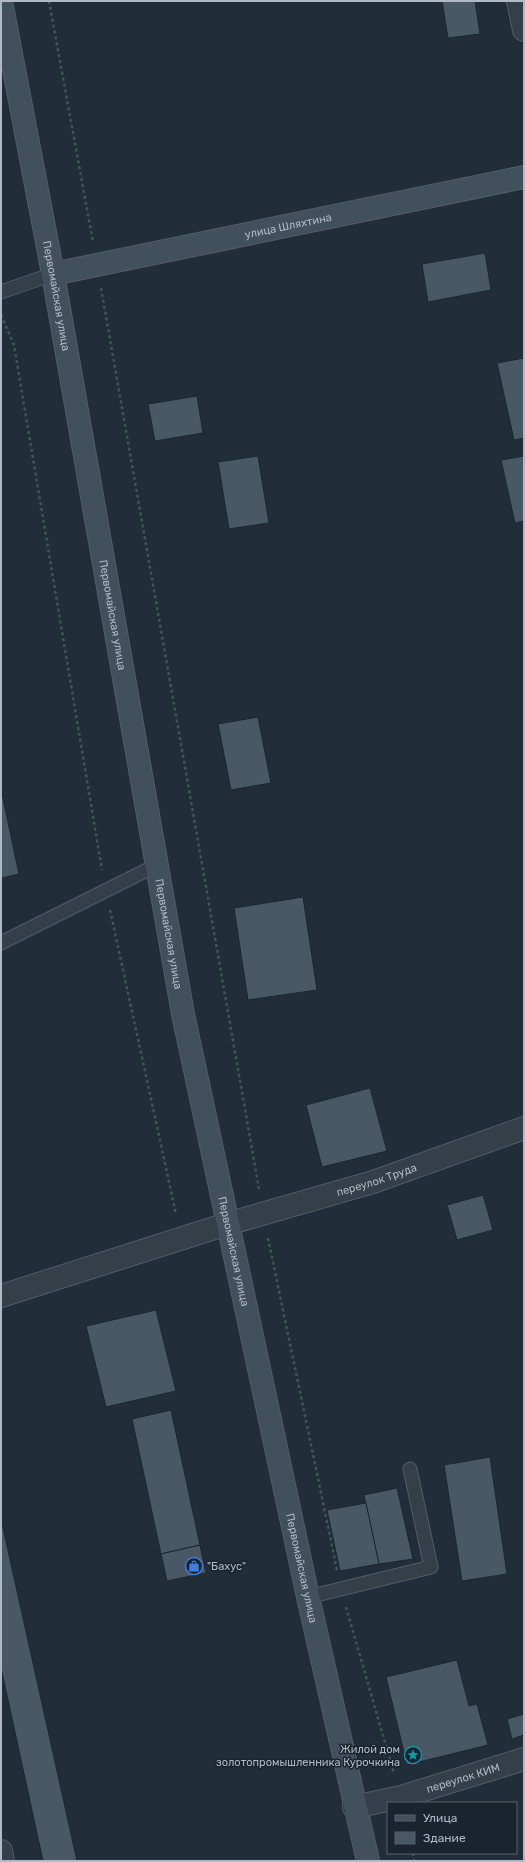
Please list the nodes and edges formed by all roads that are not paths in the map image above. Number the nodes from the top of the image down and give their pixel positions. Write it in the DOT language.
graph roads {
  1 [pos="2,1"];
  2 [pos="518,1"];
  3 [pos="524,30"];
  4 [pos="524,177"];
  5 [pos="53,274"];
  6 [pos="1,292"];
  7 [pos="157,865"];
  8 [pos="1,943"];
  9 [pos="524,1128"];
  10 [pos="227,1224"];
  11 [pos="1,1296"];
  12 [pos="410,1469"];
  13 [pos="308,1597"];
  14 [pos="524,1759"];
  15 [pos="354,1807"];
  16 [pos="1,1851"];
  17 [pos="3,1861"];
  18 [pos="368,1861"];
  1 -- 5 [label="main road, Первомайская улица"];
  2 -- 3 [label="street"];
  4 -- 5 [label="main road, улица Шляхтина"];
  5 -- 6 [label="lane"];
  5 -- 7 [label="main road, Первомайская улица"];
  7 -- 8 [label="lane"];
  7 -- 10 [label="main road, Первомайская улица"];
  9 -- 10 [label="street, переулок Труда"];
  10 -- 11 [label="street, переулок Труда"];
  10 -- 13 [label="main road, Первомайская улица"];
  12 -- 13 [label="lane"];
  13 -- 15 [label="main road, Первомайская улица"];
  14 -- 15 [label="street, переулок КИМ"];
  15 -- 18 [label="main road, Первомайская улица"];
  16 -- 17 [label="street"];
}
